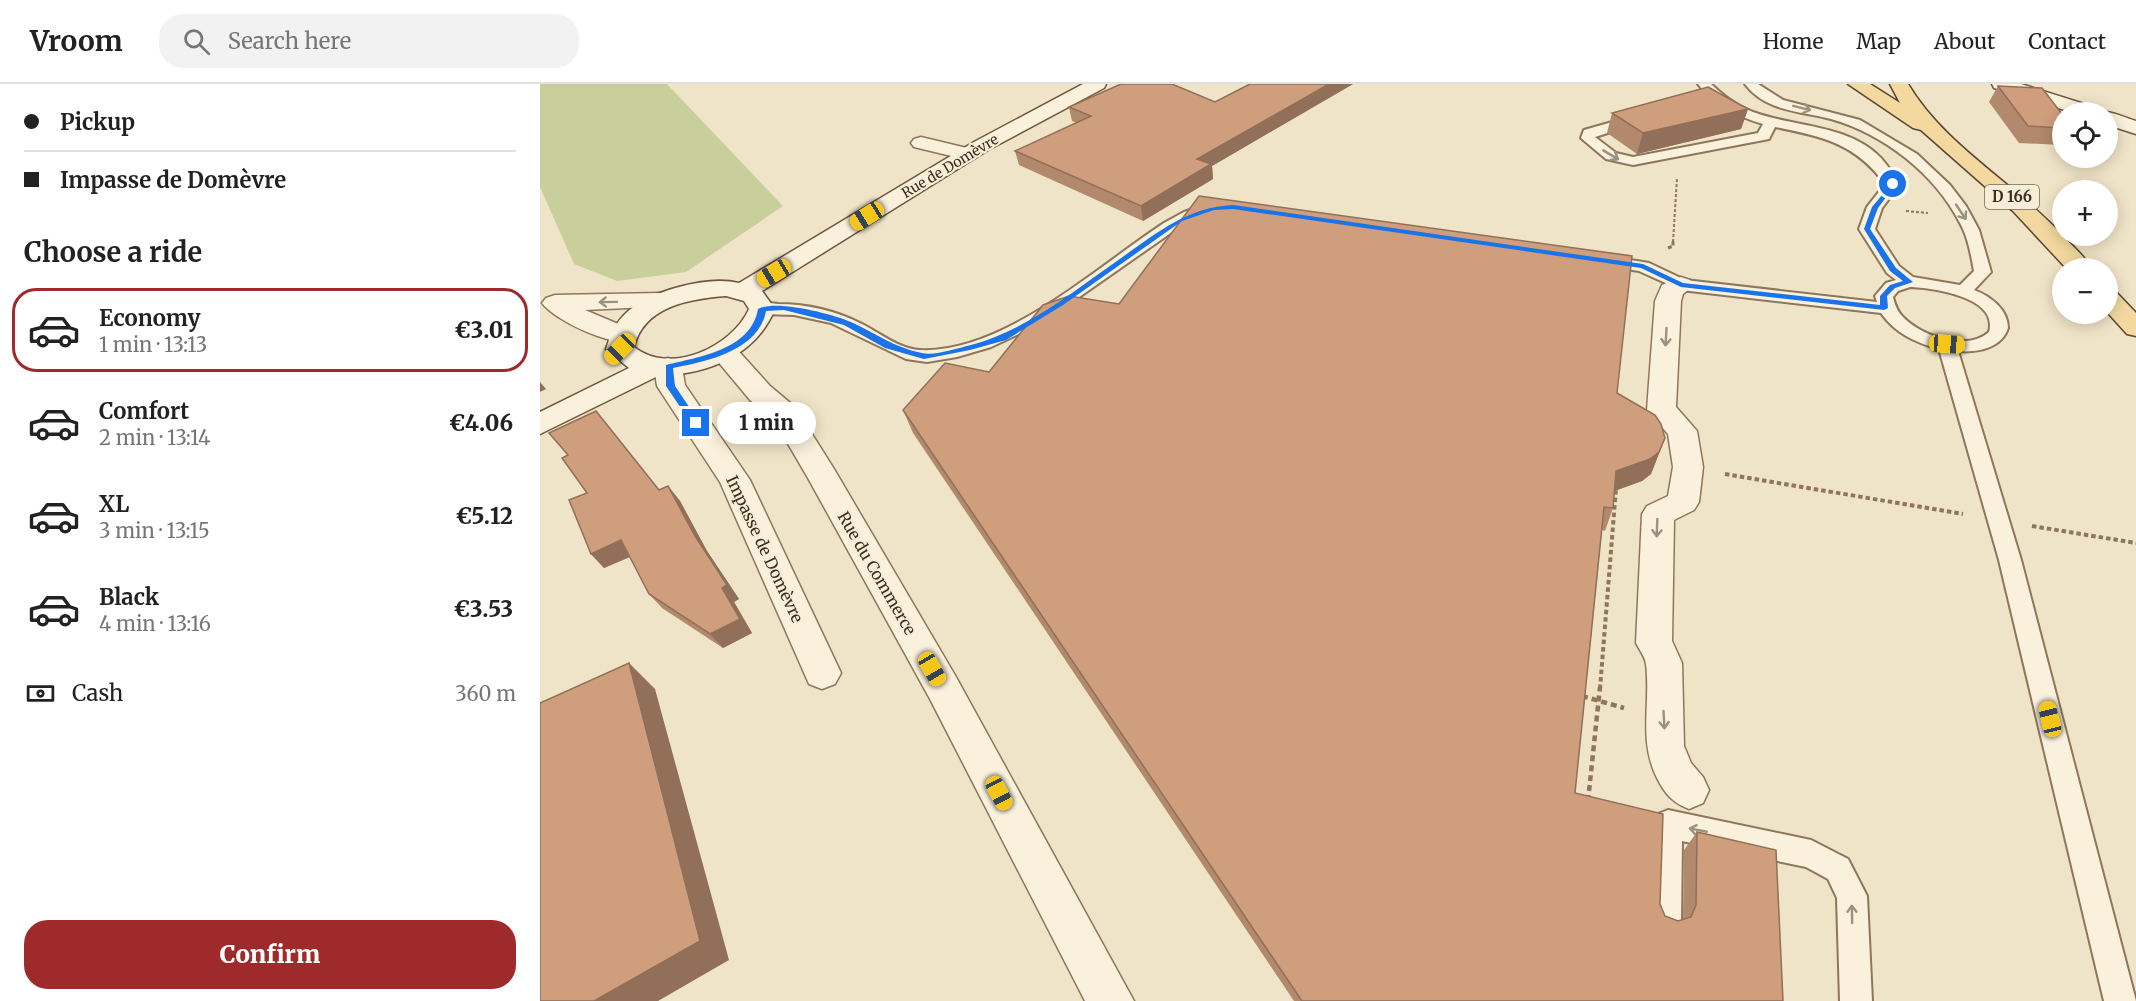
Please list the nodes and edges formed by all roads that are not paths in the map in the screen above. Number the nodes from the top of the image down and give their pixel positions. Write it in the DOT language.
graph roads {
  1 [pos="1097,84"];
  2 [pos="1704,84"];
  3 [pos="1751,84"];
  4 [pos="1857,84"];
  5 [pos="1899,84"];
  6 [pos="2001,84"];
  7 [pos="2058,102"];
  8 [pos="1650,116"];
  9 [pos="1771,121"];
  10 [pos="2118,122"];
  11 [pos="2136,128"];
  12 [pos="1937,133"];
  13 [pos="921,143"];
  14 [pos="968,154"];
  15 [pos="1223,208"];
  16 [pos="1582,258"];
  17 [pos="2070,258"];
  18 [pos="1909,282"];
  19 [pos="1681,285"];
  20 [pos="1963,291"];
  21 [pos="548,297"];
  22 [pos="753,300"];
  23 [pos="661,301"];
  24 [pos="1884,308"];
  25 [pos="2118,309"];
  26 [pos="2136,328"];
  27 [pos="620,342"];
  28 [pos="1947,344"];
  29 [pos="724,352"];
  30 [pos="661,367"];
  31 [pos="540,415"];
  32 [pos="540,424"];
  33 [pos="822,673"];
  34 [pos="1689,790"];
  35 [pos="1666,920"];
  36 [pos="1110,1001"];
  37 [pos="1856,1001"];
  38 [pos="2120,1001"];
  1 -- 14 [label="street, Rue de Domèvre"];
  2 -- 9 [label="lane"];
  3 -- 20 [label="lane, one-way"];
  4 -- 12 [label="main road, D 166"];
  5 -- 12 [label="main road, D 166"];
  6 -- 7 [label="street"];
  8 -- 9 [label="lane, one-way"];
  9 -- 18 [label="lane"];
  10 -- 11 [label="street"];
  12 -- 17 [label="main road, D 166"];
  13 -- 14 [label="street"];
  14 -- 22 [label="street, Rue de Domèvre"];
  15 -- 22 [label="lane"];
  16 -- 19 [label="lane"];
  18 -- 20 [label="lane"];
  18 -- 24 [label="lane"];
  19 -- 24 [label="lane"];
  19 -- 34 [label="street, one-way"];
  20 -- 28 [label="lane"];
  23 -- 21 [label="street, one-way"];
  21 -- 27 [label="street"];
  22 -- 23 [label="street"];
  22 -- 29 [label="street"];
  23 -- 27 [label="street"];
  24 -- 28 [label="lane"];
  25 -- 26 [label="main road"];
  27 -- 30 [label="street"];
  27 -- 31 [label="street"];
  28 -- 38 [label="lane"];
  29 -- 30 [label="street"];
  29 -- 36 [label="street, Rue du Commerce"];
  30 -- 32 [label="street"];
  30 -- 33 [label="street, Impasse de Domèvre"];
  37 -- 35 [label="lane, one-way"];
}
